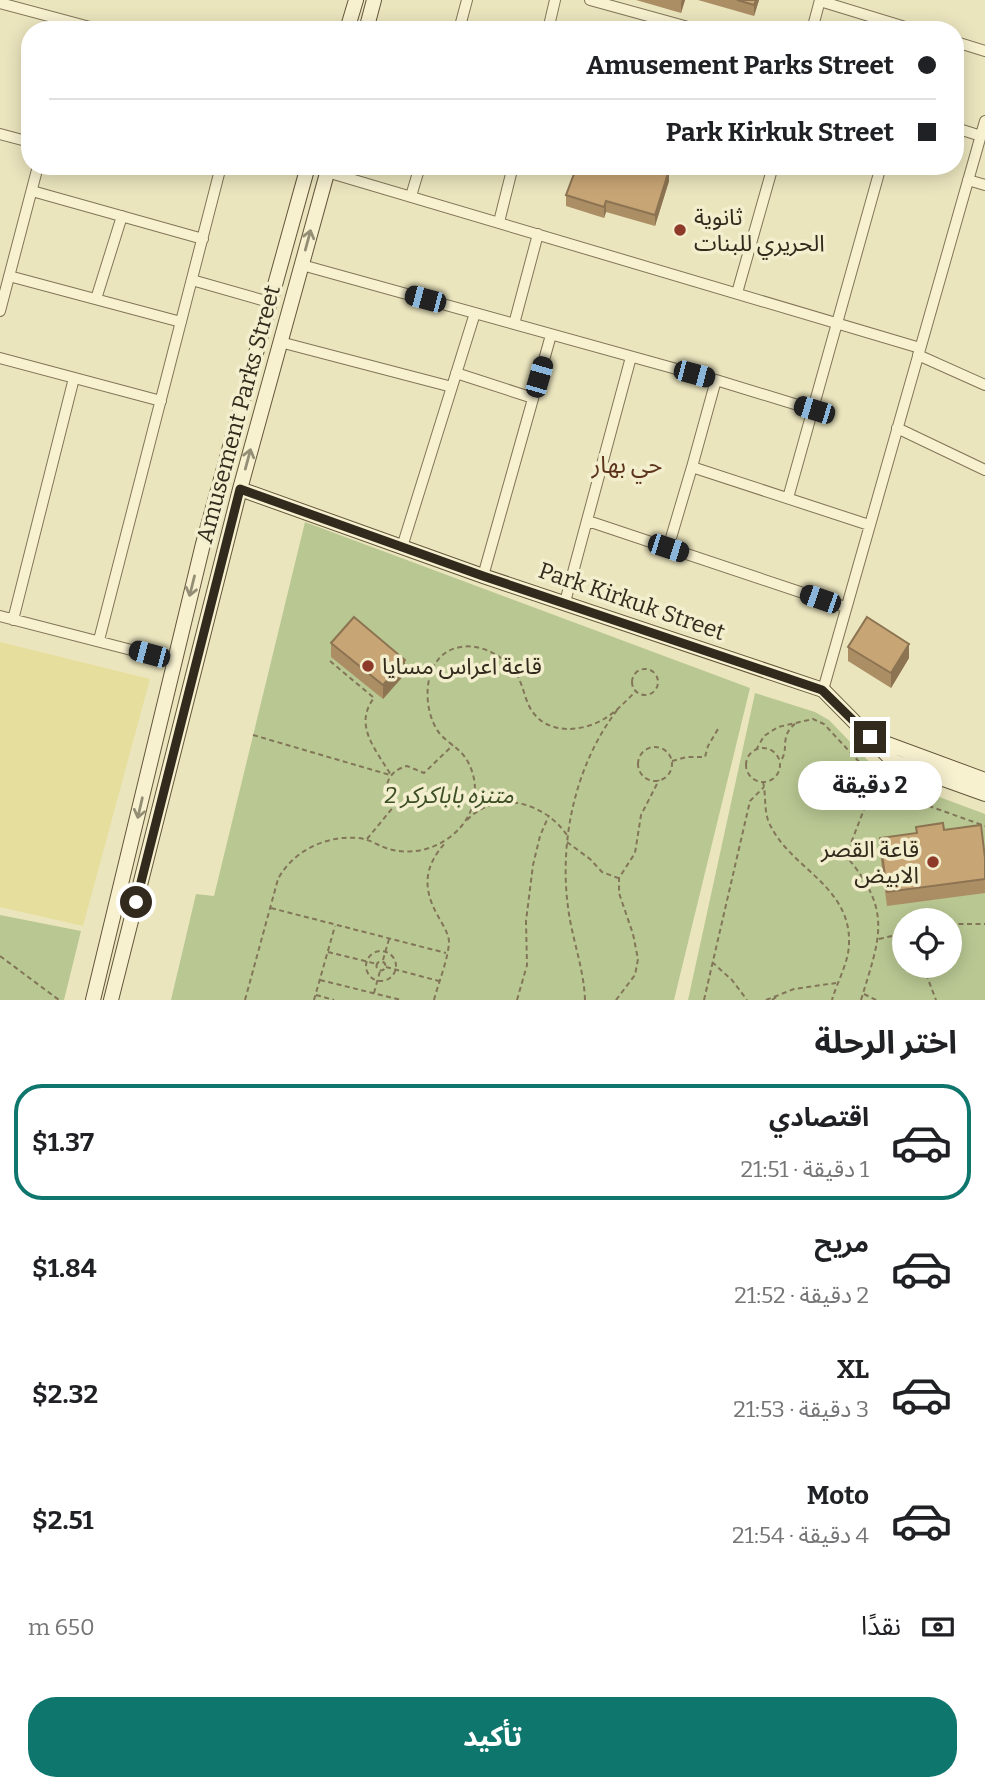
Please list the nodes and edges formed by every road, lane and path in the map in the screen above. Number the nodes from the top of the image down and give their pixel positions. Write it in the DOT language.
graph roads {
  1 [pos="356,0"];
  2 [pos="374,0"];
  3 [pos="467,0"];
  4 [pos="555,0"];
  5 [pos="590,0"];
  6 [pos="820,0"];
  7 [pos="0,3"];
  8 [pos="624,4"];
  9 [pos="59,21"];
  10 [pos="350,21"];
  11 [pos="368,21"];
  12 [pos="461,21"];
  13 [pos="550,21"];
  14 [pos="673,21"];
  15 [pos="814,21"];
  16 [pos="886,21"];
  17 [pos="964,44"];
  18 [pos="985,51"];
  19 [pos="985,121"];
  20 [pos="964,131"];
  21 [pos="0,134"];
  22 [pos="981,136"];
  23 [pos="21,140"];
  24 [pos="36,175"];
  25 [pos="219,175"];
  26 [pos="305,175"];
  27 [pos="326,175"];
  28 [pos="346,175"];
  29 [pos="417,175"];
  30 [pos="511,175"];
  31 [pos="770,175"];
  32 [pos="879,175"];
  33 [pos="968,180"];
  34 [pos="985,185"];
  35 [pos="32,191"];
  36 [pos="411,196"];
  37 [pos="122,216"];
  38 [pos="499,222"];
  39 [pos="538,234"];
  40 [pos="202,239"];
  41 [pos="302,265"];
  42 [pos="9,276"];
  43 [pos="192,280"];
  44 [pos="737,293"];
  45 [pos="2,294"];
  46 [pos="96,299"];
  47 [pos="269,302"];
  48 [pos="0,311"];
  49 [pos="475,313"];
  50 [pos="181,322"];
  51 [pos="838,323"];
  52 [pos="514,324"];
  53 [pos="551,335"];
  54 [pos="280,342"];
  55 [pos="919,351"];
  56 [pos="631,357"];
  57 [pos="0,358"];
  58 [pos="456,373"];
  59 [pos="74,378"];
  60 [pos="716,380"];
  61 [pos="985,385"];
  62 [pos="452,387"];
  63 [pos="533,398"];
  64 [pos="160,401"];
  65 [pos="241,403"];
  66 [pos="262,408"];
  67 [pos="814,410"];
  68 [pos="897,428"];
  69 [pos="692,467"];
  70 [pos="985,470"];
  71 [pos="240,489"];
  72 [pos="788,498"];
  73 [pos="588,522"];
  74 [pos="869,525"];
  75 [pos="402,547"];
  76 [pos="668,548"];
  77 [pos="483,576"];
  78 [pos="565,602"];
  79 [pos="845,607"];
  80 [pos="0,616"];
  81 [pos="13,620"];
  82 [pos="99,640"];
  83 [pos="174,661"];
  84 [pos="330,661"];
  85 [pos="822,690"];
  86 [pos="636,691"];
  87 [pos="621,705"];
  88 [pos="801,720"];
  89 [pos="718,729"];
  90 [pos="253,735"];
  91 [pos="870,737"];
  92 [pos="454,745"];
  93 [pos="153,750"];
  94 [pos="756,750"];
  95 [pos="173,754"];
  96 [pos="780,760"];
  97 [pos="672,761"];
  98 [pos="863,766"];
  99 [pos="391,775"];
  100 [pos="659,780"];
  101 [pos="985,780"];
  102 [pos="763,782"];
  103 [pos="764,786"];
  104 [pos="985,794"];
  105 [pos="548,815"];
  106 [pos="462,826"];
  107 [pos="985,826"];
  108 [pos="568,836"];
  109 [pos="449,838"];
  110 [pos="367,840"];
  111 [pos="567,842"];
  112 [pos="619,878"];
  113 [pos="270,908"];
  114 [pos="962,924"];
  115 [pos="985,924"];
  116 [pos="335,925"];
  117 [pos="892,936"];
  118 [pos="389,939"];
  119 [pos="878,939"];
  120 [pos="385,951"];
  121 [pos="328,952"];
  122 [pos="446,953"];
  123 [pos="0,956"];
  124 [pos="367,961"];
  125 [pos="382,961"];
  126 [pos="712,962"];
  127 [pos="377,964"];
  128 [pos="386,967"];
  129 [pos="396,969"];
  130 [pos="380,970"];
  131 [pos="928,978"];
  132 [pos="377,980"];
  133 [pos="320,981"];
  134 [pos="439,981"];
  135 [pos="837,983"];
  136 [pos="783,992"];
  137 [pos="373,993"];
  138 [pos="863,994"];
  139 [pos="316,995"];
  140 [pos="59,1000"];
  141 [pos="93,1000"];
  142 [pos="111,1000"];
  143 [pos="245,1000"];
  144 [pos="314,1000"];
  145 [pos="334,1000"];
  146 [pos="401,1000"];
  147 [pos="434,1000"];
  148 [pos="517,1000"];
  149 [pos="585,1000"];
  150 [pos="616,1000"];
  151 [pos="704,1000"];
  152 [pos="747,1000"];
  153 [pos="766,1000"];
  154 [pos="772,1000"];
  155 [pos="832,1000"];
  156 [pos="861,1000"];
  157 [pos="876,1000"];
  158 [pos="936,1000"];
  1 -- 10 [label="main road"];
  2 -- 11 [label="main road"];
  3 -- 12 [label="street"];
  4 -- 13 [label="street"];
  5 -- 8 [label="street"];
  6 -- 15 [label="street"];
  6 -- 16 [label="street"];
  7 -- 9 [label="street"];
  8 -- 14 [label="street"];
  17 -- 18 [label="street"];
  19 -- 22 [label="street"];
  20 -- 22 [label="street"];
  21 -- 23 [label="street"];
  22 -- 33 [label="street"];
  24 -- 35 [label="street"];
  25 -- 40 [label="street"];
  26 -- 47 [label="main road, Amusement Parks Street"];
  41 -- 27 [label="main road, Amusement Parks Street, one-way"];
  28 -- 36 [label="street"];
  29 -- 36 [label="street"];
  30 -- 38 [label="street"];
  31 -- 44 [label="street"];
  32 -- 51 [label="street"];
  33 -- 34 [label="street"];
  33 -- 55 [label="street"];
  35 -- 37 [label="street"];
  35 -- 42 [label="street"];
  36 -- 38 [label="street"];
  37 -- 40 [label="street"];
  37 -- 46 [label="street"];
  38 -- 39 [label="street"];
  39 -- 44 [label="street"];
  39 -- 52 [label="street"];
  40 -- 43 [label="street"];
  41 -- 49 [label="street"];
  41 -- 54 [label="main road, Amusement Parks Street"];
  42 -- 45 [label="street"];
  42 -- 46 [label="street"];
  43 -- 47 [label="street"];
  43 -- 50 [label="street"];
  44 -- 51 [label="street"];
  45 -- 48 [label="street"];
  46 -- 50 [label="street"];
  47 -- 65 [label="main road, Amusement Parks Street"];
  49 -- 52 [label="street"];
  49 -- 58 [label="street"];
  50 -- 64 [label="street"];
  51 -- 55 [label="street"];
  51 -- 67 [label="street"];
  52 -- 53 [label="street"];
  53 -- 56 [label="street"];
  53 -- 63 [label="street"];
  54 -- 62 [label="street"];
  54 -- 66 [label="main road, Amusement Parks Street"];
  55 -- 61 [label="street"];
  55 -- 68 [label="street"];
  56 -- 60 [label="street"];
  56 -- 73 [label="street"];
  57 -- 59 [label="street"];
  58 -- 62 [label="street"];
  58 -- 63 [label="street"];
  59 -- 64 [label="street"];
  59 -- 81 [label="street"];
  60 -- 67 [label="street"];
  60 -- 69 [label="street"];
  62 -- 75 [label="street"];
  63 -- 77 [label="street"];
  64 -- 82 [label="street"];
  65 -- 66 [label="main road"];
  65 -- 83 [label="main road, Amusement Parks Street, one-way"];
  71 -- 66 [label="main road, Amusement Parks Street, one-way"];
  67 -- 72 [label="street"];
  68 -- 70 [label="street"];
  68 -- 74 [label="street"];
  69 -- 72 [label="street"];
  69 -- 76 [label="street"];
  71 -- 75 [label="main road, Park Kirkuk Street"];
  71 -- 95 [label="main road, Amusement Parks Street"];
  72 -- 74 [label="street"];
  73 -- 76 [label="street"];
  73 -- 78 [label="street"];
  74 -- 79 [label="street"];
  75 -- 77 [label="main road, Park Kirkuk Street"];
  76 -- 79 [label="street"];
  77 -- 78 [label="main road, Park Kirkuk Street"];
  78 -- 85 [label="main road, Park Kirkuk Street"];
  79 -- 85 [label="street"];
  80 -- 81 [label="street"];
  81 -- 82 [label="street"];
  82 -- 83 [label="street"];
  83 -- 93 [label="main road, Amusement Parks Street"];
  84 -- 99 [label="path"];
  85 -- 91 [label="main road, Park Kirkuk Street"];
  86 -- 86 [label="path"];
  86 -- 87 [label="path"];
  87 -- 92 [label="path"];
  87 -- 108 [label="path"];
  88 -- 94 [label="path"];
  88 -- 96 [label="path"];
  88 -- 98 [label="path"];
  89 -- 97 [label="path"];
  90 -- 99 [label="path"];
  91 -- 101 [label="main road"];
  91 -- 104 [label="main road, Park Kirkuk Street"];
  92 -- 99 [label="path"];
  92 -- 106 [label="path"];
  93 -- 95 [label="main road"];
  93 -- 141 [label="main road, Amusement Parks Street, one-way"];
  94 -- 96 [label="path"];
  94 -- 102 [label="path"];
  95 -- 142 [label="main road, Amusement Parks Street"];
  96 -- 102 [label="path"];
  97 -- 100 [label="path"];
  97 -- 100 [label="path"];
  99 -- 110 [label="path"];
  100 -- 112 [label="path"];
  102 -- 103 [label="path"];
  103 -- 126 [label="path"];
  103 -- 135 [label="path"];
  105 -- 106 [label="path"];
  105 -- 108 [label="path"];
  105 -- 148 [label="path"];
  106 -- 109 [label="path"];
  107 -- 119 [label="path"];
  108 -- 111 [label="path"];
  109 -- 110 [label="path"];
  109 -- 122 [label="path"];
  110 -- 113 [label="path"];
  111 -- 112 [label="path"];
  111 -- 149 [label="path"];
  112 -- 150 [label="path"];
  113 -- 116 [label="path"];
  113 -- 143 [label="path"];
  114 -- 115 [label="path"];
  116 -- 118 [label="path"];
  116 -- 121 [label="path"];
  117 -- 119 [label="path"];
  118 -- 120 [label="path"];
  118 -- 122 [label="path"];
  119 -- 138 [label="path"];
  120 -- 124 [label="path"];
  120 -- 125 [label="path"];
  120 -- 129 [label="path"];
  121 -- 124 [label="path"];
  121 -- 133 [label="path"];
  122 -- 134 [label="path"];
  123 -- 140 [label="path"];
  124 -- 127 [label="path"];
  124 -- 132 [label="path"];
  125 -- 127 [label="path"];
  125 -- 128 [label="path"];
  126 -- 151 [label="path"];
  126 -- 152 [label="path"];
  127 -- 130 [label="path"];
  128 -- 129 [label="path"];
  128 -- 130 [label="path"];
  129 -- 132 [label="path"];
  129 -- 134 [label="path"];
  130 -- 132 [label="path"];
  131 -- 158 [label="path"];
  132 -- 137 [label="path"];
  133 -- 137 [label="path"];
  133 -- 139 [label="path"];
  134 -- 147 [label="path"];
  135 -- 136 [label="path"];
  135 -- 155 [label="path"];
  136 -- 153 [label="path"];
  136 -- 154 [label="path"];
  137 -- 146 [label="path"];
  138 -- 156 [label="path"];
  138 -- 157 [label="path"];
  139 -- 144 [label="path"];
  139 -- 145 [label="path"];
}
